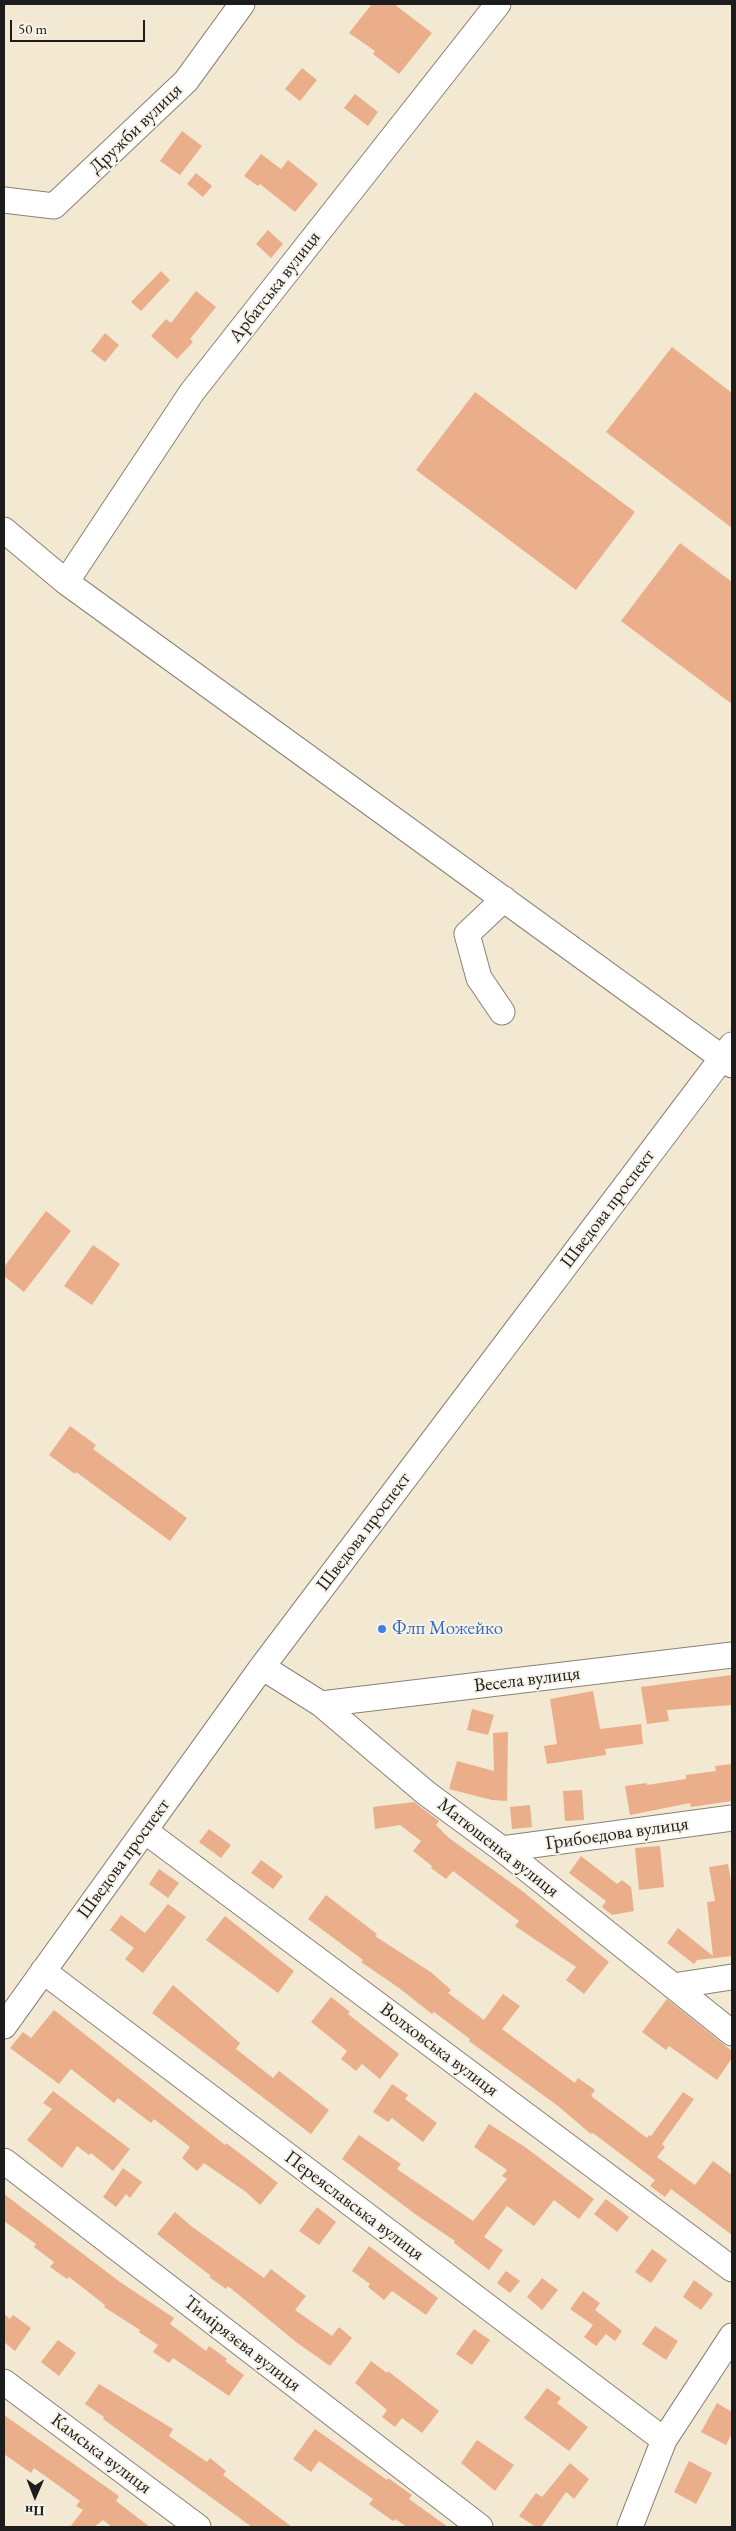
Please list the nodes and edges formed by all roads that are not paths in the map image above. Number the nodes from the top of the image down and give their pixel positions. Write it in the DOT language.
graph roads {
  1 [pos="242,4"];
  2 [pos="498,4"];
  3 [pos="4,200"];
  4 [pos="4,530"];
  5 [pos="66,582"];
  6 [pos="504,898"];
  7 [pos="502,1012"];
  8 [pos="729,1056"];
  9 [pos="732,1655"];
  10 [pos="262,1667"];
  11 [pos="321,1704"];
  12 [pos="732,1818"];
  13 [pos="145,1830"];
  14 [pos="502,1849"];
  15 [pos="43,1971"];
  16 [pos="732,1977"];
  17 [pos="673,1986"];
  18 [pos="4,2026"];
  19 [pos="732,2033"];
  20 [pos="4,2161"];
  21 [pos="732,2269"];
  22 [pos="732,2336"];
  23 [pos="4,2382"];
  24 [pos="664,2440"];
  25 [pos="198,2527"];
  26 [pos="480,2527"];
  27 [pos="630,2527"];
  1 -- 3 [label="street, Дружби вулиця"];
  2 -- 5 [label="street, Арбатська вулиця"];
  4 -- 5 [label="street"];
  5 -- 6 [label="street"];
  6 -- 7 [label="street"];
  6 -- 8 [label="street"];
  8 -- 10 [label="street, Шведова проспект"];
  9 -- 11 [label="street, Весела вулиця"];
  10 -- 11 [label="street, Матюшенка вулиця"];
  10 -- 13 [label="street, Шведова проспект"];
  11 -- 14 [label="street, Матюшенка вулиця"];
  12 -- 14 [label="street, Грибоєдова вулиця"];
  13 -- 15 [label="street, Шведова проспект"];
  13 -- 21 [label="street, Волховська вулиця"];
  14 -- 17 [label="street, Матюшенка вулиця"];
  15 -- 18 [label="street, Шведова проспект"];
  15 -- 24 [label="street, Переяславська вулиця"];
  16 -- 17 [label="street"];
  17 -- 19 [label="street, Матюшенка вулиця"];
  20 -- 26 [label="street, Тимірязєва вулиця"];
  22 -- 24 [label="street"];
  23 -- 25 [label="street, Камська вулиця"];
  24 -- 27 [label="street"];
}
